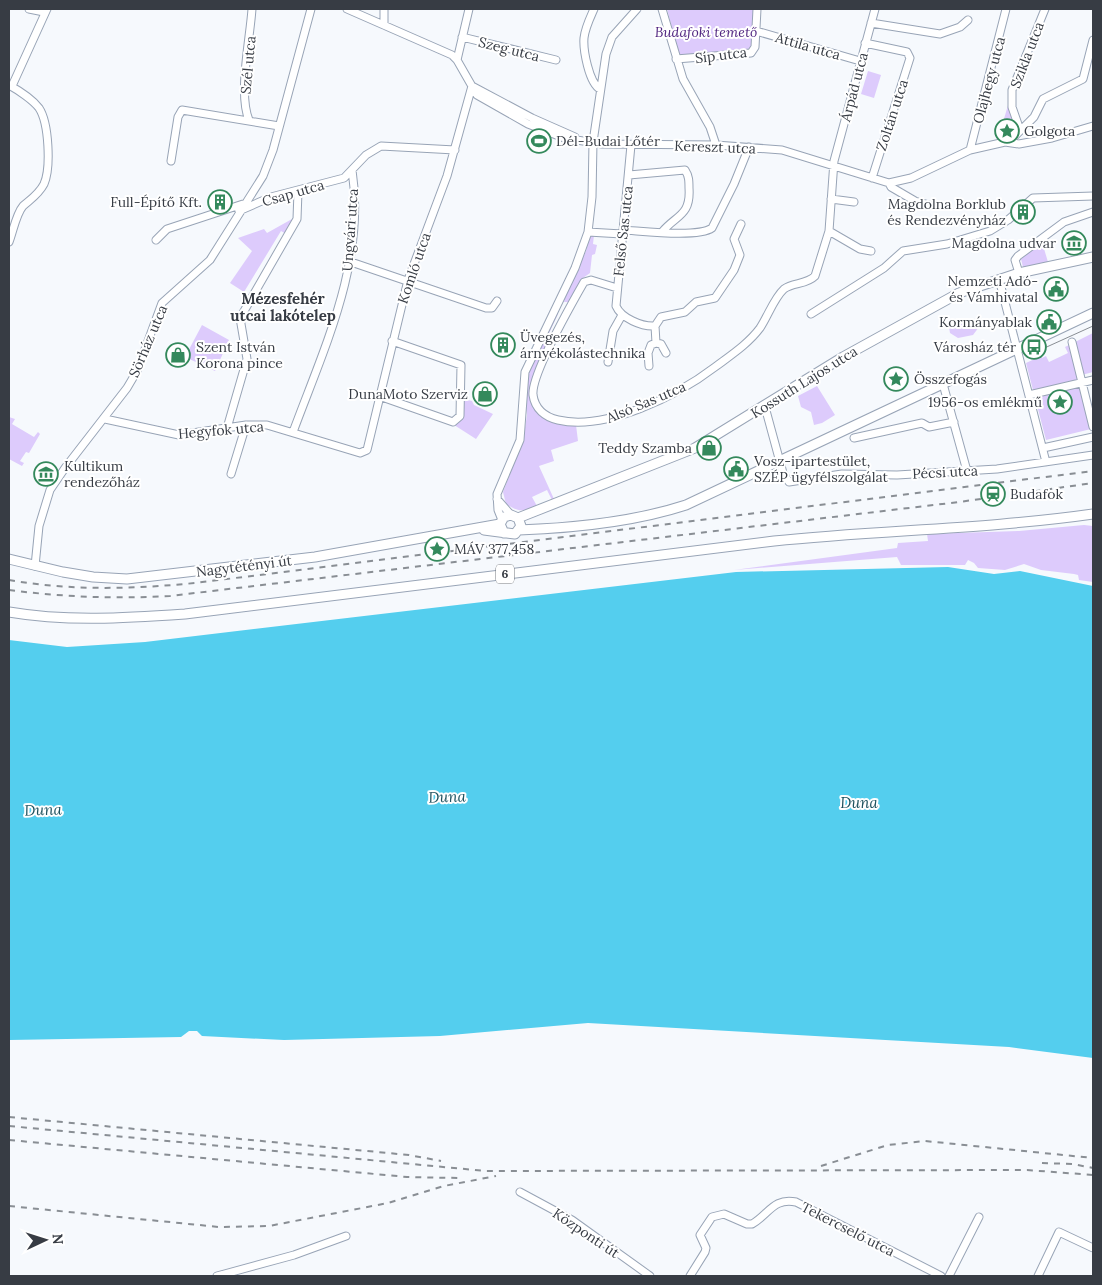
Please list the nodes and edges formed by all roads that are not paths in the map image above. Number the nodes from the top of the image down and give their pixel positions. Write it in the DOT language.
graph roads {
  1 [pos="29,9"];
  2 [pos="252,9"];
  3 [pos="311,9"];
  4 [pos="347,9"];
  5 [pos="384,9"];
  6 [pos="469,9"];
  7 [pos="594,9"];
  8 [pos="637,9"];
  9 [pos="662,9"];
  10 [pos="757,9"];
  11 [pos="875,9"];
  12 [pos="1006,9"];
  13 [pos="1045,9"];
  14 [pos="46,10"];
  15 [pos="968,20"];
  16 [pos="871,23"];
  17 [pos="384,25"];
  18 [pos="756,31"];
  19 [pos="462,37"];
  20 [pos="1093,40"];
  21 [pos="865,43"];
  22 [pos="676,59"];
  23 [pos="457,60"];
  24 [pos="556,60"];
  25 [pos="860,61"];
  26 [pos="10,85"];
  27 [pos="472,86"];
  28 [pos="600,89"];
  29 [pos="249,120"];
  30 [pos="279,126"];
  31 [pos="1093,126"];
  32 [pos="1020,130"];
  33 [pos="594,142"];
  34 [pos="1009,142"];
  35 [pos="631,145"];
  36 [pos="716,145"];
  37 [pos="749,147"];
  38 [pos="455,150"];
  39 [pos="970,150"];
  40 [pos="171,161"];
  41 [pos="834,165"];
  42 [pos="352,170"];
  43 [pos="629,175"];
  44 [pos="872,178"];
  45 [pos="889,183"];
  46 [pos="298,192"];
  47 [pos="1093,196"];
  48 [pos="831,199"];
  49 [pos="854,202"];
  50 [pos="929,206"];
  51 [pos="241,208"];
  52 [pos="1093,212"];
  53 [pos="741,224"];
  54 [pos="829,231"];
  55 [pos="588,232"];
  56 [pos="622,232"];
  57 [pos="662,232"];
  58 [pos="156,240"];
  59 [pos="9,242"];
  60 [pos="871,251"];
  61 [pos="1093,257"];
  62 [pos="351,262"];
  63 [pos="1019,273"];
  64 [pos="1000,279"];
  65 [pos="408,280"];
  66 [pos="617,288"];
  67 [pos="497,301"];
  68 [pos="556,306"];
  69 [pos="568,311"];
  70 [pos="1093,313"];
  71 [pos="811,314"];
  72 [pos="622,315"];
  73 [pos="655,326"];
  74 [pos="392,341"];
  75 [pos="1072,342"];
  76 [pos="656,343"];
  77 [pos="1017,348"];
  78 [pos="666,353"];
  79 [pos="608,362"];
  80 [pos="649,366"];
  81 [pos="1093,380"];
  82 [pos="1082,382"];
  83 [pos="943,384"];
  84 [pos="1029,395"];
  85 [pos="379,396"];
  86 [pos="765,407"];
  87 [pos="104,419"];
  88 [pos="954,422"];
  89 [pos="246,425"];
  90 [pos="1093,427"];
  91 [pos="227,428"];
  92 [pos="293,432"];
  93 [pos="1093,437"];
  94 [pos="854,438"];
  95 [pos="1042,448"];
  96 [pos="364,452"];
  97 [pos="1093,455"];
  98 [pos="1046,462"];
  99 [pos="780,463"];
  100 [pos="967,470"];
  101 [pos="231,474"];
  102 [pos="497,499"];
  103 [pos="1093,514"];
  104 [pos="517,521"];
  105 [pos="502,525"];
  106 [pos="9,559"];
  107 [pos="35,566"];
  108 [pos="9,612"];
  109 [pos="520,1192"];
  110 [pos="979,1216"];
  111 [pos="346,1236"];
  112 [pos="1093,1248"];
  113 [pos="216,1276"];
  114 [pos="650,1276"];
  115 [pos="690,1276"];
  116 [pos="941,1276"];
  117 [pos="949,1276"];
  118 [pos="1038,1276"];
  1 -- 14 [label="street"];
  2 -- 29 [label="street, Szél utca"];
  3 -- 30 [label="street, Sörház utca"];
  4 -- 17 [label="street"];
  5 -- 17 [label="street"];
  6 -- 19 [label="street"];
  7 -- 28 [label="street"];
  8 -- 28 [label="street"];
  9 -- 22 [label="street"];
  10 -- 18 [label="street, Síp utca"];
  11 -- 16 [label="street, Árpád utca"];
  12 -- 39 [label="street, Olajhegy utca"];
  13 -- 32 [label="street, Szikla utca"];
  14 -- 26 [label="street"];
  15 -- 16 [label="street"];
  16 -- 21 [label="street, Árpád utca"];
  17 -- 23 [label="street"];
  18 -- 22 [label="street, Síp utca"];
  18 -- 25 [label="street, Attila utca"];
  19 -- 23 [label="street"];
  19 -- 24 [label="street, Szeg utca"];
  20 -- 32 [label="street"];
  21 -- 25 [label="street, Árpád utca"];
  21 -- 44 [label="street, Zoltán utca"];
  22 -- 36 [label="street"];
  23 -- 27 [label="street"];
  25 -- 41 [label="street, Árpád utca"];
  26 -- 59 [label="street"];
  27 -- 33 [label="street, Kereszt utca"];
  27 -- 38 [label="street, Komló utca"];
  28 -- 33 [label="street"];
  29 -- 30 [label="street"];
  29 -- 40 [label="street"];
  30 -- 51 [label="street, Sörház utca"];
  31 -- 34 [label="street"];
  32 -- 34 [label="street"];
  33 -- 35 [label="street, Kereszt utca"];
  33 -- 55 [label="street"];
  34 -- 39 [label="street"];
  35 -- 36 [label="street, Kereszt utca"];
  35 -- 43 [label="street, Felső Sas utca"];
  36 -- 37 [label="street, Kereszt utca"];
  37 -- 41 [label="street, Kereszt utca"];
  37 -- 57 [label="street"];
  38 -- 42 [label="street, Csap utca"];
  38 -- 65 [label="street, Komló utca"];
  39 -- 45 [label="street"];
  41 -- 44 [label="street, Kereszt utca"];
  41 -- 48 [label="street, Alsó Sas utca"];
  42 -- 46 [label="street, Csap utca"];
  42 -- 62 [label="street, Ungvári utca"];
  43 -- 56 [label="street, Felső Sas utca"];
  43 -- 57 [label="street"];
  44 -- 45 [label="street, Kereszt utca"];
  45 -- 50 [label="street"];
  46 -- 51 [label="street, Csap utca"];
  46 -- 91 [label="street"];
  47 -- 71 [label="street"];
  48 -- 49 [label="street"];
  48 -- 54 [label="street, Alsó Sas utca"];
  51 -- 58 [label="street, Csap utca"];
  51 -- 87 [label="street, Sörház utca"];
  52 -- 63 [label="street"];
  53 -- 73 [label="street"];
  54 -- 60 [label="street"];
  54 -- 69 [label="street, Alsó Sas utca"];
  55 -- 56 [label="street"];
  55 -- 68 [label="street"];
  56 -- 57 [label="street"];
  56 -- 66 [label="street, Felső Sas utca"];
  61 -- 63 [label="main road, Kossuth Lajos utca"];
  62 -- 65 [label="street"];
  62 -- 92 [label="street, Ungvári utca"];
  63 -- 64 [label="main road, Kossuth Lajos utca"];
  64 -- 77 [label="street"];
  64 -- 86 [label="main road, Kossuth Lajos utca"];
  65 -- 67 [label="street"];
  65 -- 74 [label="street, Komló utca"];
  66 -- 69 [label="street"];
  66 -- 72 [label="street, Felső Sas utca"];
  68 -- 69 [label="street"];
  68 -- 102 [label="street"];
  70 -- 77 [label="main road"];
  72 -- 73 [label="street"];
  72 -- 79 [label="street"];
  73 -- 76 [label="street"];
  74 -- 85 [label="street, Komló utca"];
  74 -- 85 [label="street"];
  75 -- 82 [label="street"];
  76 -- 78 [label="street"];
  76 -- 80 [label="street"];
  77 -- 83 [label="main road"];
  77 -- 84 [label="street"];
  81 -- 82 [label="street"];
  82 -- 84 [label="street"];
  82 -- 90 [label="street"];
  83 -- 88 [label="street"];
  83 -- 99 [label="main road"];
  84 -- 95 [label="street"];
  85 -- 96 [label="street, Komló utca"];
  86 -- 99 [label="street, Pécsi utca"];
  86 -- 104 [label="main road, Kossuth Lajos utca"];
  87 -- 91 [label="street, Hegyfok utca"];
  87 -- 107 [label="street, Sörház utca"];
  88 -- 94 [label="street"];
  88 -- 100 [label="street"];
  89 -- 91 [label="street, Hegyfok utca"];
  89 -- 92 [label="street, Hegyfok utca"];
  89 -- 101 [label="street"];
  92 -- 96 [label="street, Hegyfok utca"];
  93 -- 95 [label="street"];
  95 -- 98 [label="street"];
  97 -- 98 [label="street, Pécsi utca"];
  98 -- 100 [label="street, Pécsi utca"];
  99 -- 100 [label="street, Pécsi utca"];
  99 -- 104 [label="main road"];
  102 -- 104 [label="street"];
  102 -- 105 [label="street"];
  103 -- 108 [label="main road, 6"];
  104 -- 105 [label="main road"];
  104 -- 105 [label="main road"];
  105 -- 107 [label="main road, Nagytétényi út"];
  106 -- 107 [label="main road, Nagytétényi út"];
  109 -- 114 [label="street, Központi út"];
  110 -- 117 [label="street"];
  111 -- 113 [label="street"];
  112 -- 118 [label="street"];
  115 -- 116 [label="street, Tekercselő utca"];
}
